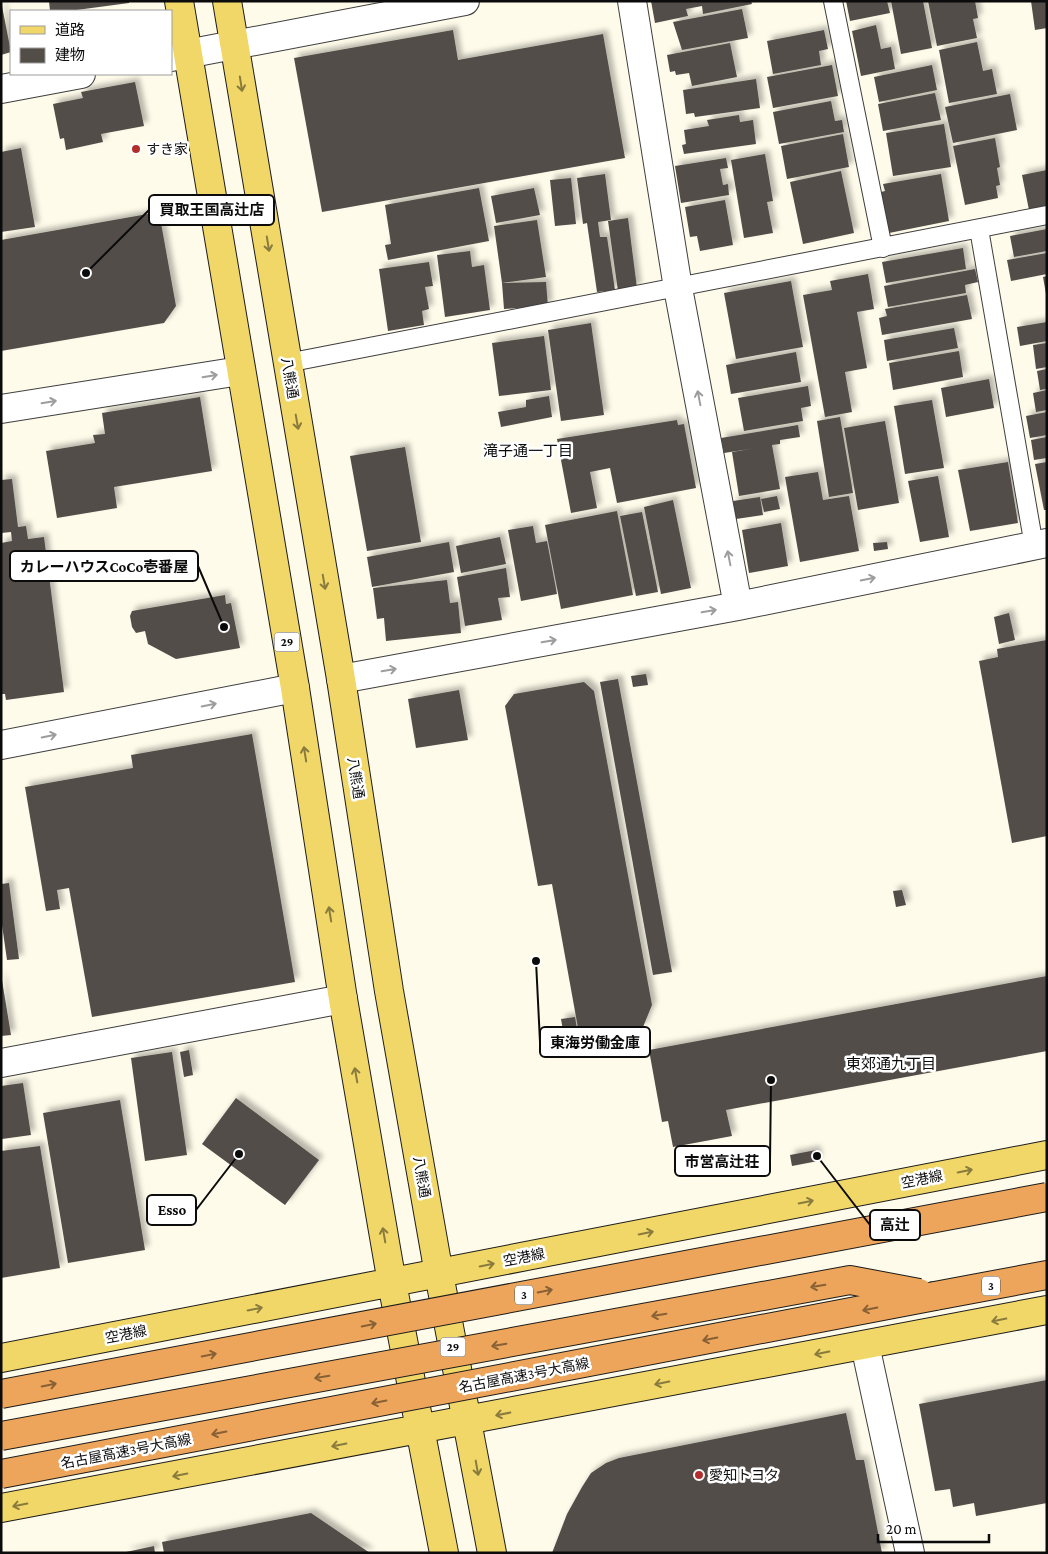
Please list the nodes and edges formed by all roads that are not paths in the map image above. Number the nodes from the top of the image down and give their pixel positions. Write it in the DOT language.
graph roads {
  1 [pos="179,1"];
  2 [pos="227,1"];
  3 [pos="465,1"];
  4 [pos="632,1"];
  5 [pos="833,1"];
  6 [pos="234,44"];
  7 [pos="180,55"];
  8 [pos="76,75"];
  9 [pos="1,89"];
  10 [pos="1047,215"];
  11 [pos="979,229"];
  12 [pos="883,248"];
  13 [pos="678,288"];
  14 [pos="287,363"];
  15 [pos="240,371"];
  16 [pos="1,409"];
  17 [pos="1040,544"];
  18 [pos="738,606"];
  19 [pos="341,679"];
  20 [pos="295,688"];
  21 [pos="1,745"];
  22 [pos="343,999"];
  23 [pos="1,1064"];
  24 [pos="1047,1155"];
  25 [pos="1047,1197"];
  26 [pos="439,1274"];
  27 [pos="1047,1275"];
  28 [pos="392,1283"];
  29 [pos="935,1296"];
  30 [pos="1047,1310"];
  31 [pos="865,1345"];
  32 [pos="1,1358"];
  33 [pos="1,1394"];
  34 [pos="468,1420"];
  35 [pos="422,1429"];
  36 [pos="1,1436"];
  37 [pos="1,1474"];
  38 [pos="1,1508"];
  39 [pos="444,1553"];
  40 [pos="492,1553"];
  41 [pos="910,1553"];
  1 -- 7 [label="main road, 29"];
  2 -- 6 [label="main road, 八熊通 / 29"];
  3 -- 6 [label="street"];
  4 -- 13 [label="street"];
  5 -- 12 [label="lane"];
  6 -- 7 [label="street"];
  6 -- 14 [label="main road, 八熊通 / 29, one-way"];
  7 -- 15 [label="main road, 29"];
  8 -- 9 [label="street"];
  10 -- 11 [label="lane"];
  11 -- 12 [label="lane"];
  11 -- 17 [label="lane"];
  12 -- 13 [label="lane"];
  13 -- 14 [label="lane"];
  18 -- 13 [label="street, one-way"];
  14 -- 19 [label="main road, 八熊通 / 29, one-way"];
  16 -- 15 [label="street, one-way"];
  15 -- 20 [label="main road, 29"];
  18 -- 17 [label="street, one-way"];
  19 -- 18 [label="street, one-way"];
  19 -- 26 [label="main road, 八熊通 / 29"];
  21 -- 20 [label="street, one-way"];
  22 -- 20 [label="main road, 29, one-way"];
  22 -- 23 [label="street"];
  28 -- 22 [label="main road, 29, one-way"];
  26 -- 24 [label="main road, 空港線, one-way"];
  33 -- 25 [label="highway, 3, one-way, bridge"];
  26 -- 28 [label="main road, 空港線"];
  26 -- 34 [label="main road, 八熊通 / 29"];
  27 -- 29 [label="highway, 名古屋高速3号大高線 / 3"];
  32 -- 28 [label="main road, 空港線, one-way"];
  28 -- 35 [label="main road, 29"];
  29 -- 36 [label="highway, one-way, bridge"];
  29 -- 37 [label="highway, 名古屋高速3号大高線 / 3, one-way, bridge"];
  30 -- 31 [label="main road, one-way"];
  31 -- 34 [label="main road, one-way"];
  31 -- 41 [label="street"];
  34 -- 35 [label="main road"];
  34 -- 40 [label="main road, 八熊通 / 29, one-way"];
  35 -- 38 [label="main road, one-way"];
  35 -- 39 [label="main road, 29"];
}
